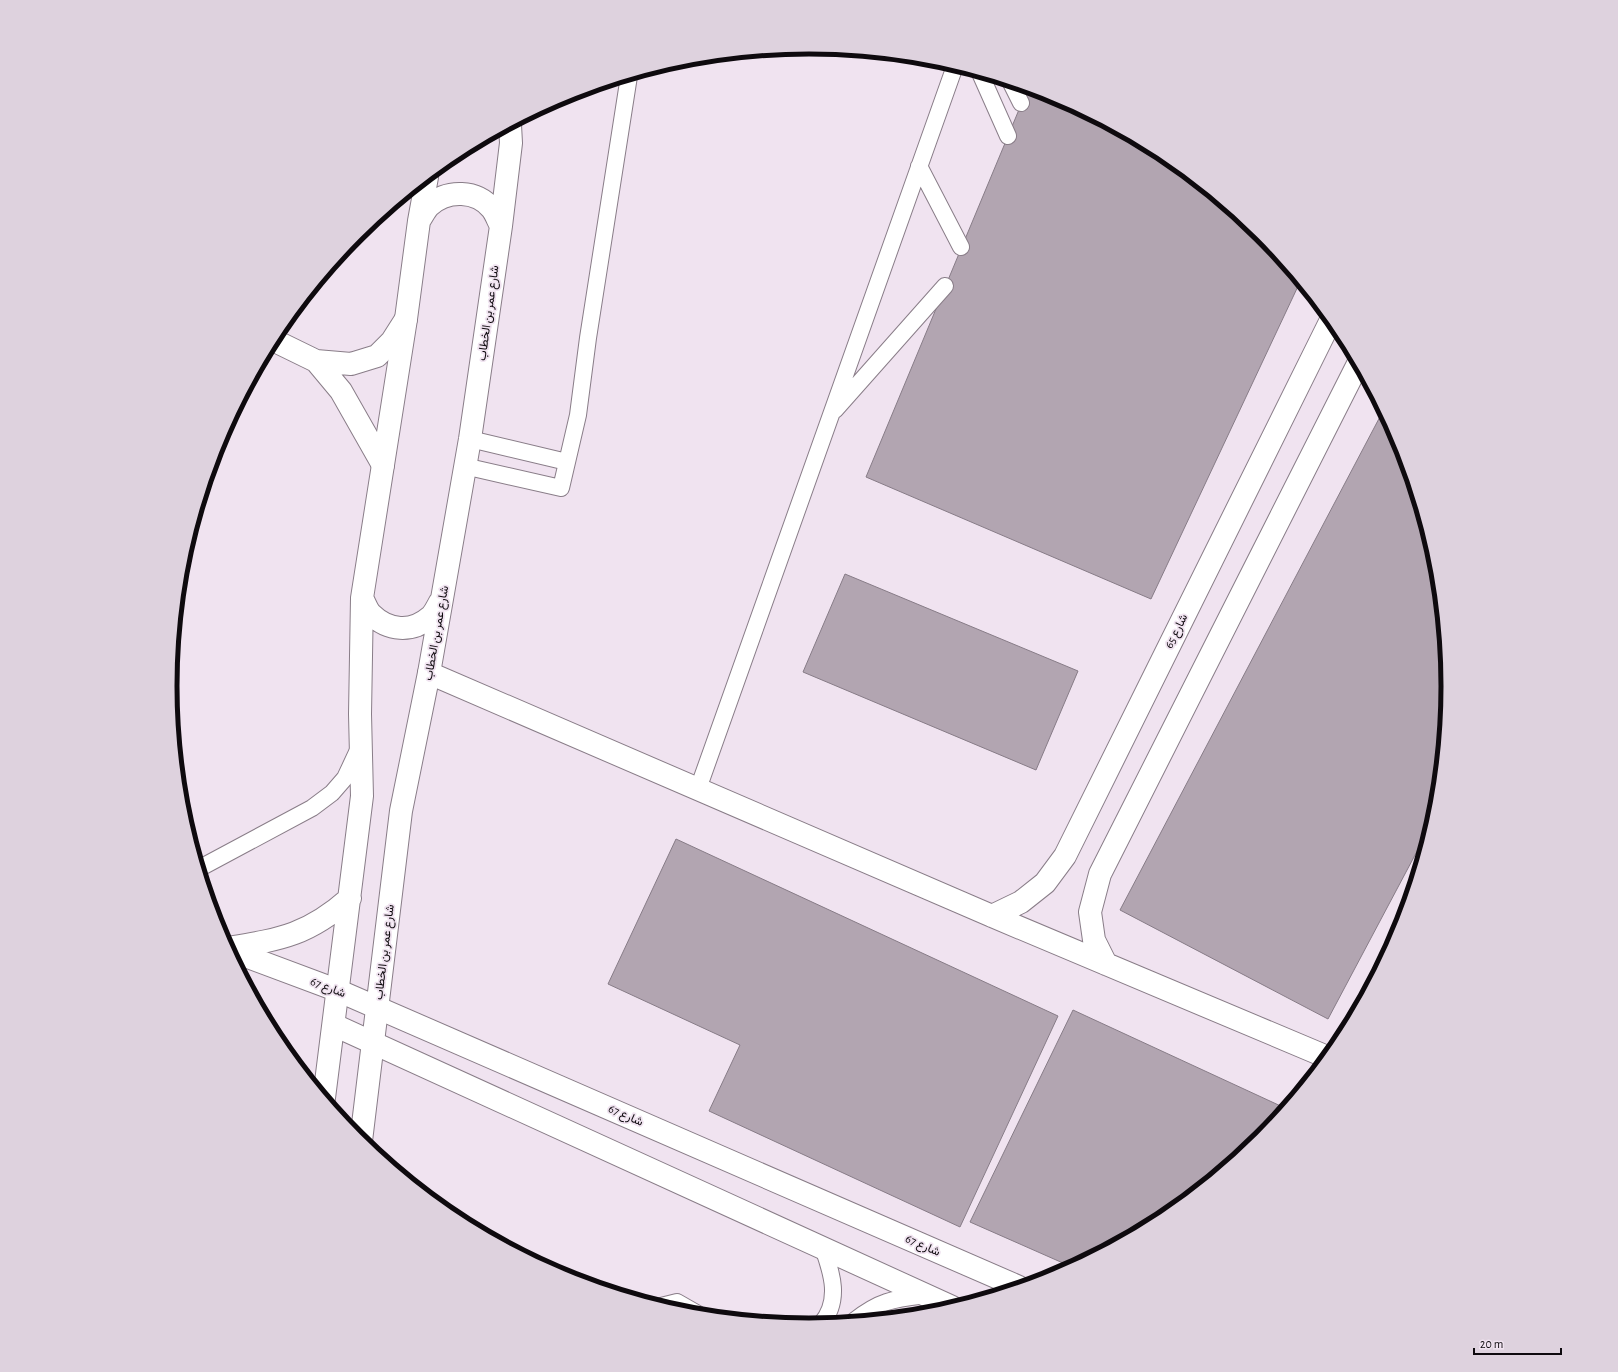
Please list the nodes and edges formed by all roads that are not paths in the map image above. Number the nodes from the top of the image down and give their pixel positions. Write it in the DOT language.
graph roads {
  1 [pos="953,71"];
  2 [pos="983,79"];
  3 [pos="628,81"];
  4 [pos="1014,89"];
  5 [pos="1021,103"];
  6 [pos="510,129"];
  7 [pos="1008,136"];
  8 [pos="919,166"];
  9 [pos="426,184"];
  10 [pos="419,221"];
  11 [pos="501,226"];
  12 [pos="961,248"];
  13 [pos="945,286"];
  14 [pos="406,319"];
  15 [pos="1328,327"];
  16 [pos="279,343"];
  17 [pos="316,361"];
  18 [pos="1355,369"];
  19 [pos="830,415"];
  20 [pos="470,438"];
  21 [pos="568,462"];
  22 [pos="383,465"];
  23 [pos="464,466"];
  24 [pos="362,598"];
  25 [pos="440,602"];
  26 [pos="429,673"];
  27 [pos="361,745"];
  28 [pos="698,789"];
  29 [pos="204,866"];
  30 [pos="350,898"];
  31 [pos="992,916"];
  32 [pos="234,948"];
  33 [pos="236,951"];
  34 [pos="1106,964"];
  35 [pos="339,991"];
  36 [pos="378,1008"];
  37 [pos="334,1025"];
  38 [pos="374,1043"];
  39 [pos="1322,1055"];
  40 [pos="325,1092"];
  41 [pos="362,1133"];
  42 [pos="823,1248"];
  43 [pos="1012,1284"];
  44 [pos="926,1295"];
  45 [pos="673,1303"];
  46 [pos="944,1303"];
  47 [pos="683,1305"];
  48 [pos="859,1316"];
  49 [pos="827,1318"];
  1 -- 8 [label="lane"];
  2 -- 7 [label="lane"];
  3 -- 21 [label="lane"];
  4 -- 5 [label="lane"];
  6 -- 11 [label="street, شارع عمر بن الخطاب"];
  8 -- 12 [label="lane"];
  8 -- 19 [label="lane"];
  9 -- 10 [label="street"];
  10 -- 11 [label="street"];
  10 -- 14 [label="street"];
  11 -- 20 [label="street, شارع عمر بن الخطاب"];
  13 -- 19 [label="lane"];
  14 -- 17 [label="street"];
  14 -- 22 [label="street"];
  15 -- 31 [label="street, شارع 65"];
  16 -- 17 [label="street"];
  17 -- 22 [label="street"];
  18 -- 34 [label="street"];
  19 -- 28 [label="lane"];
  20 -- 21 [label="lane"];
  20 -- 23 [label="street, شارع عمر بن الخطاب"];
  21 -- 23 [label="lane"];
  22 -- 24 [label="street"];
  23 -- 25 [label="street, شارع عمر بن الخطاب"];
  24 -- 25 [label="street"];
  24 -- 27 [label="street"];
  25 -- 26 [label="street, شارع عمر بن الخطاب"];
  26 -- 28 [label="street"];
  26 -- 36 [label="street, شارع عمر بن الخطاب"];
  27 -- 29 [label="lane"];
  27 -- 30 [label="street"];
  28 -- 31 [label="street"];
  30 -- 32 [label="street"];
  30 -- 35 [label="street"];
  31 -- 34 [label="street"];
  33 -- 35 [label="street, شارع 67"];
  34 -- 39 [label="street"];
  35 -- 36 [label="street, شارع 67"];
  35 -- 37 [label="street"];
  36 -- 38 [label="street, شارع عمر بن الخطاب"];
  36 -- 43 [label="street, شارع 67"];
  37 -- 38 [label="street"];
  37 -- 40 [label="street"];
  38 -- 41 [label="street, شارع عمر بن الخطاب"];
  38 -- 42 [label="street"];
  42 -- 44 [label="street"];
  42 -- 49 [label="lane"];
  44 -- 46 [label="street"];
  44 -- 48 [label="lane"];
  45 -- 47 [label="lane"];
}
